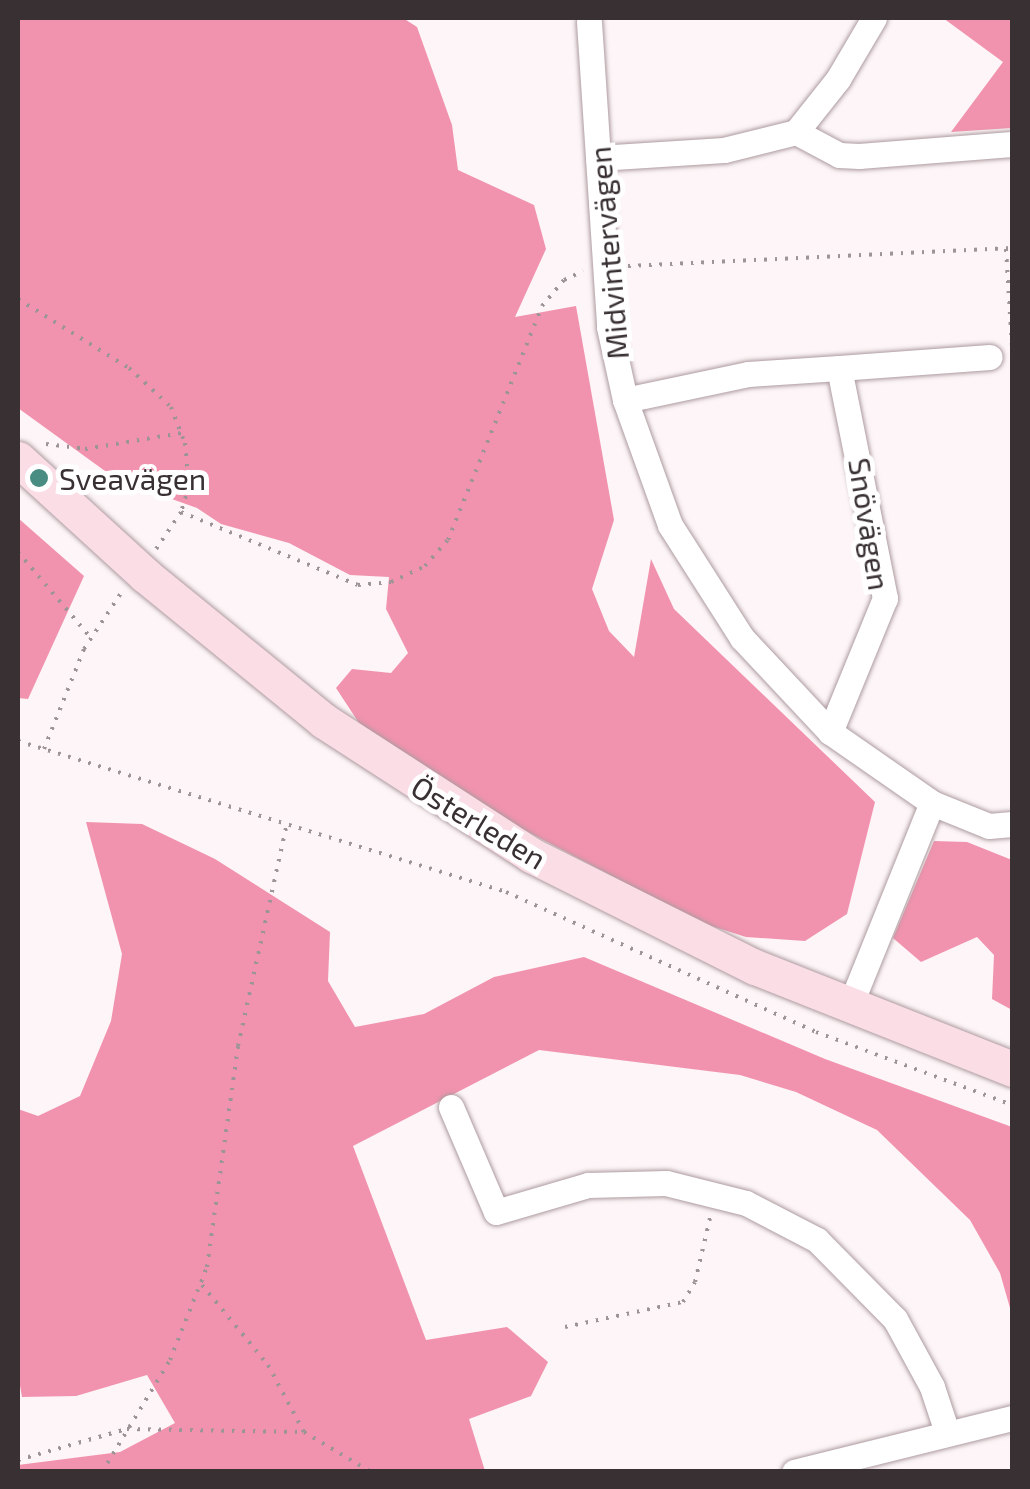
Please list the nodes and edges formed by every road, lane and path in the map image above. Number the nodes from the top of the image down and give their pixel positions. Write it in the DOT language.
graph roads {
  1 [pos="874,18"];
  2 [pos="590,22"];
  3 [pos="796,132"];
  4 [pos="1012,144"];
  5 [pos="598,158"];
  6 [pos="1009,248"];
  7 [pos="604,268"];
  8 [pos="18,299"];
  9 [pos="1001,355"];
  10 [pos="839,368"];
  11 [pos="625,400"];
  12 [pos="182,434"];
  13 [pos="28,449"];
  14 [pos="181,512"];
  15 [pos="18,552"];
  16 [pos="153,552"];
  17 [pos="126,586"];
  18 [pos="90,637"];
  19 [pos="830,732"];
  20 [pos="18,741"];
  21 [pos="44,749"];
  22 [pos="932,803"];
  23 [pos="286,824"];
  24 [pos="1012,824"];
  25 [pos="849,1008"];
  26 [pos="1012,1068"];
  27 [pos="1012,1104"];
  28 [pos="451,1107"];
  29 [pos="716,1192"];
  30 [pos="200,1283"];
  31 [pos="566,1327"];
  32 [pos="1012,1418"];
  33 [pos="127,1430"];
  34 [pos="304,1432"];
  35 [pos="947,1432"];
  36 [pos="18,1460"];
  37 [pos="102,1472"];
  38 [pos="371,1472"];
  39 [pos="794,1472"];
  1 -- 3 [label="street"];
  2 -- 5 [label="street, Midvintervägen"];
  3 -- 4 [label="street"];
  3 -- 5 [label="street"];
  5 -- 7 [label="street, Midvintervägen"];
  6 -- 7 [label="path"];
  6 -- 9 [label="path"];
  7 -- 11 [label="street, Midvintervägen"];
  7 -- 14 [label="path"];
  8 -- 12 [label="path"];
  9 -- 10 [label="street"];
  10 -- 11 [label="street"];
  10 -- 19 [label="street, Snövägen"];
  11 -- 19 [label="street, Midvintervägen"];
  12 -- 13 [label="path"];
  12 -- 14 [label="path"];
  13 -- 25 [label="main road, Österleden"];
  14 -- 16 [label="path"];
  15 -- 18 [label="path"];
  17 -- 18 [label="path"];
  18 -- 21 [label="path"];
  19 -- 22 [label="street, Midvintervägen"];
  20 -- 21 [label="path"];
  21 -- 23 [label="path"];
  22 -- 24 [label="street, Midvintervägen"];
  22 -- 25 [label="street"];
  23 -- 27 [label="path"];
  23 -- 30 [label="path"];
  25 -- 26 [label="main road, Österleden"];
  28 -- 29 [label="street"];
  29 -- 31 [label="path"];
  29 -- 35 [label="street"];
  30 -- 33 [label="path"];
  30 -- 34 [label="path"];
  32 -- 35 [label="street"];
  33 -- 34 [label="path"];
  33 -- 36 [label="path"];
  33 -- 37 [label="path"];
  34 -- 38 [label="path"];
  35 -- 39 [label="street"];
}
